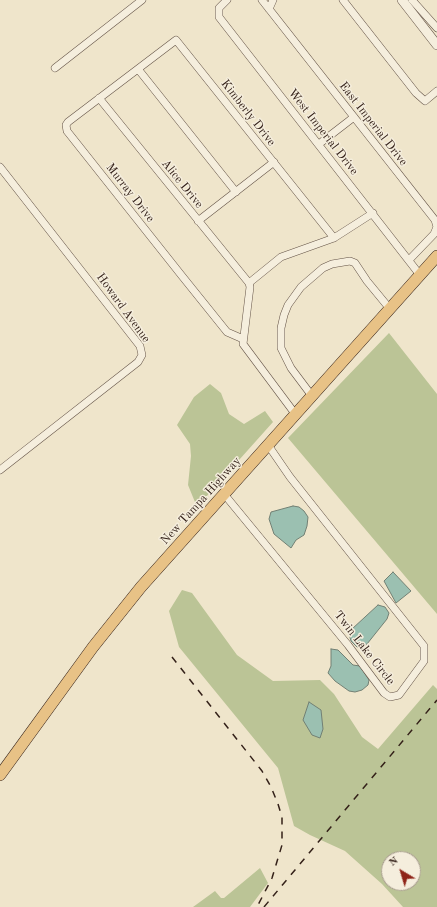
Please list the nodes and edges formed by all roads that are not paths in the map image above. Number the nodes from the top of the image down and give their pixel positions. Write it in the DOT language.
graph roads {
  1 [pos="142,0"];
  2 [pos="227,0"];
  3 [pos="262,0"];
  4 [pos="273,0"];
  5 [pos="343,0"];
  6 [pos="402,0"];
  7 [pos="412,0"];
  8 [pos="269,9"];
  9 [pos="437,27"];
  10 [pos="437,45"];
  11 [pos="55,68"];
  12 [pos="138,69"];
  13 [pos="437,91"];
  14 [pos="99,98"];
  15 [pos="354,117"];
  16 [pos="319,144"];
  17 [pos="274,162"];
  18 [pos="0,167"];
  19 [pos="236,192"];
  20 [pos="373,213"];
  21 [pos="198,221"];
  22 [pos="334,238"];
  23 [pos="437,256"];
  24 [pos="409,260"];
  25 [pos="420,275"];
  26 [pos="249,283"];
  27 [pos="390,309"];
  28 [pos="243,339"];
  29 [pos="312,396"];
  30 [pos="296,415"];
  31 [pos="268,445"];
  32 [pos="0,470"];
  33 [pos="224,494"];
  34 [pos="0,775"];
  1 -- 11 [label="street"];
  2 -- 16 [label="street, West Imperial Drive"];
  3 -- 8 [label="street, East Imperial Drive"];
  4 -- 8 [label="street"];
  5 -- 13 [label="street"];
  6 -- 10 [label="street"];
  7 -- 9 [label="street"];
  8 -- 15 [label="street, East Imperial Drive"];
  12 -- 14 [label="street, Murray Drive"];
  12 -- 17 [label="street, Kimberly Drive"];
  12 -- 19 [label="street"];
  14 -- 21 [label="street, Alice Drive"];
  14 -- 28 [label="street, Murray Drive"];
  15 -- 16 [label="street"];
  15 -- 24 [label="street, East Imperial Drive"];
  16 -- 20 [label="street, West Imperial Drive"];
  17 -- 19 [label="street"];
  17 -- 22 [label="street, Kimberly Drive"];
  18 -- 32 [label="street, Howard Avenue"];
  19 -- 21 [label="street"];
  20 -- 22 [label="street"];
  20 -- 24 [label="street, West Imperial Drive"];
  21 -- 26 [label="street, Alice Drive"];
  22 -- 26 [label="street"];
  23 -- 25 [label="main road, New Tampa Highway"];
  24 -- 25 [label="street, West Imperial Drive"];
  25 -- 27 [label="main road, New Tampa Highway"];
  26 -- 28 [label="street"];
  27 -- 29 [label="main road, New Tampa Highway"];
  27 -- 29 [label="street"];
  28 -- 30 [label="street"];
  29 -- 30 [label="main road, New Tampa Highway"];
  30 -- 31 [label="main road, New Tampa Highway"];
  31 -- 33 [label="main road, New Tampa Highway"];
  31 -- 33 [label="street, Twin Lake Circle"];
  33 -- 34 [label="main road, New Tampa Highway"];
}
